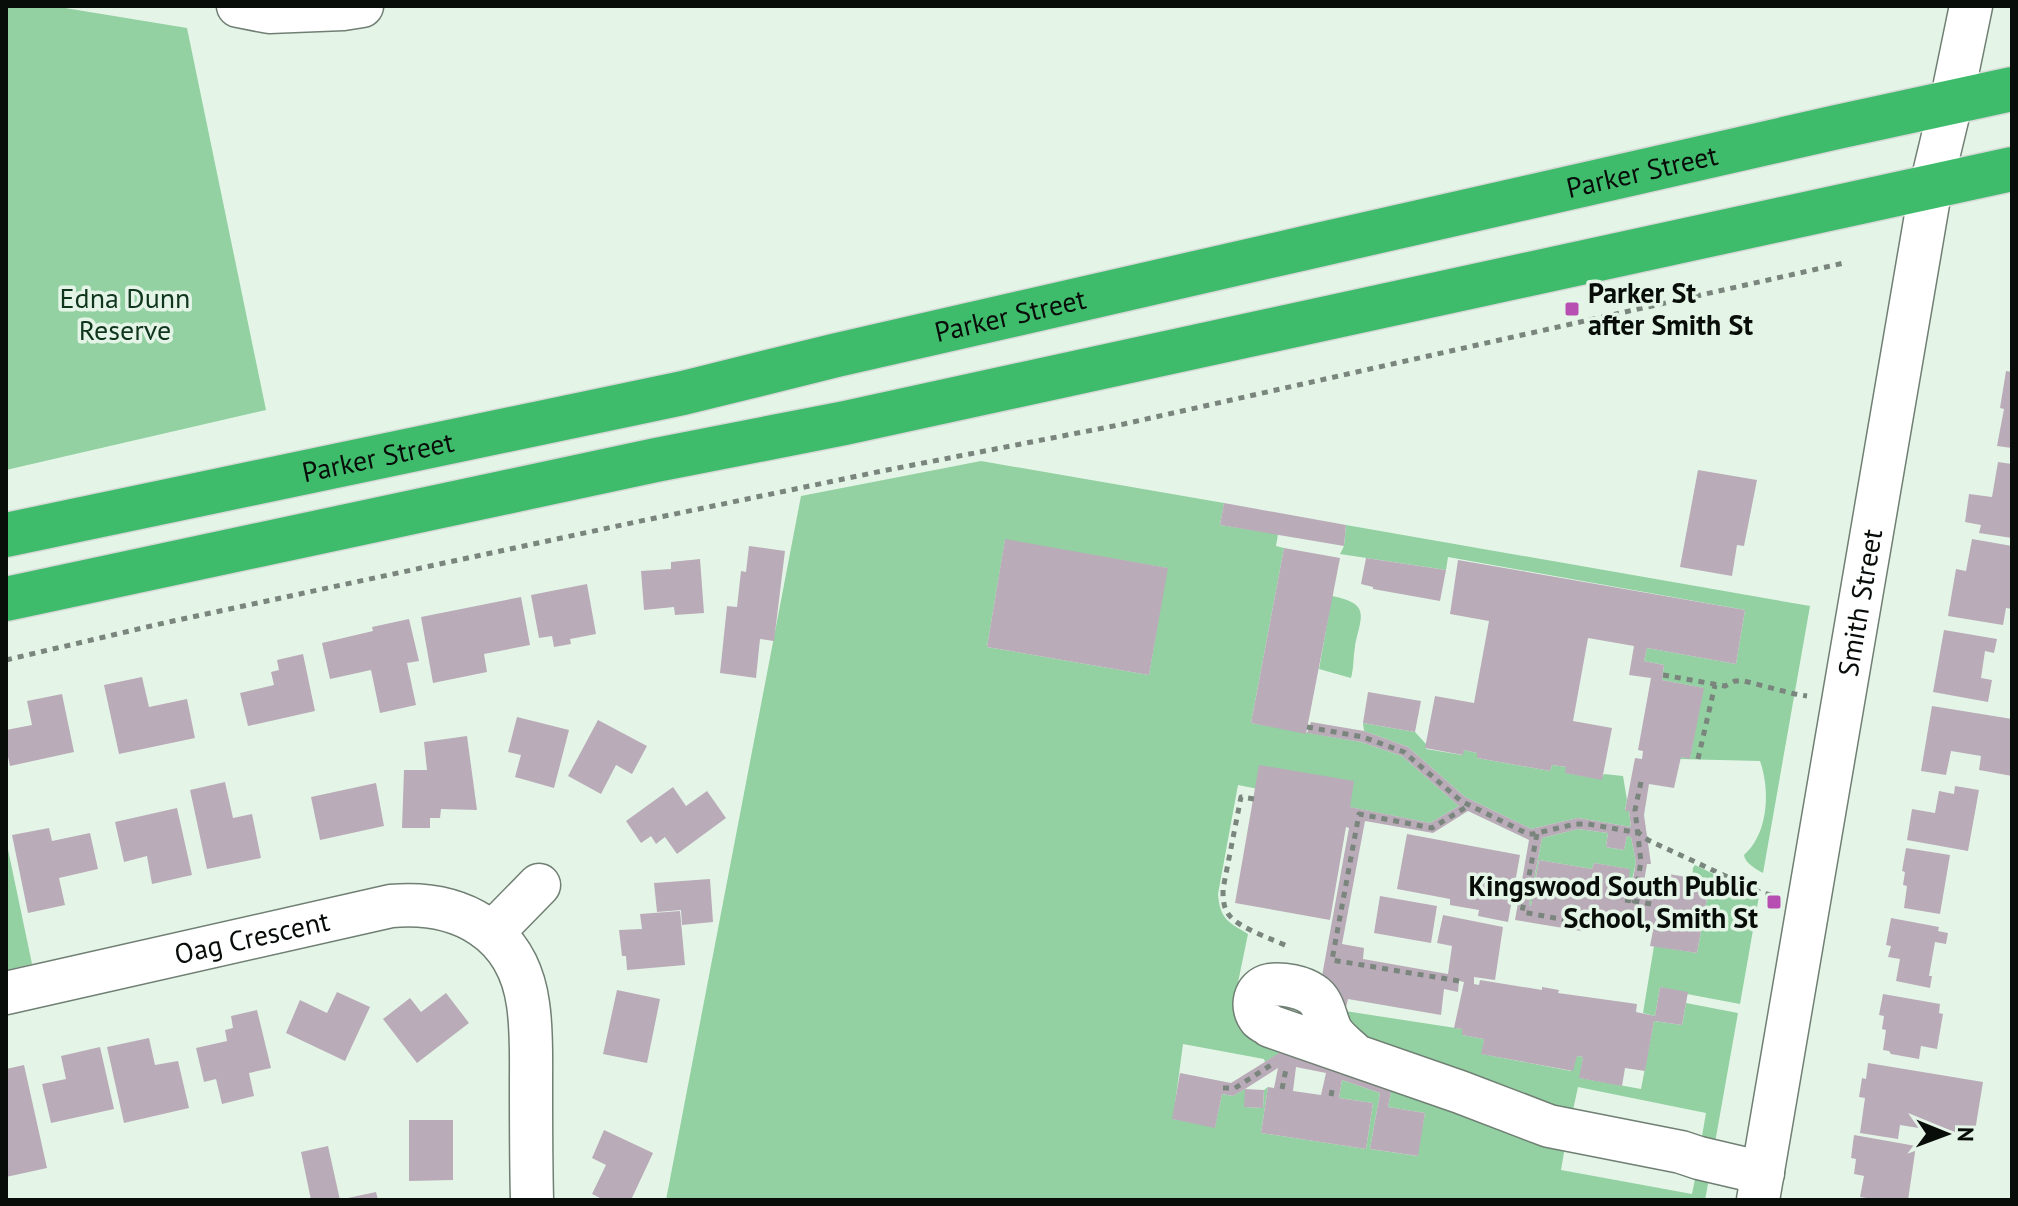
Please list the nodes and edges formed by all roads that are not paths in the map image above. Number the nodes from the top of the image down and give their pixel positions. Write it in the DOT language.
graph roads {
  1 [pos="362,6"];
  2 [pos="1971,6"];
  3 [pos="259,8"];
  4 [pos="2012,89"];
  5 [pos="1951,103"];
  6 [pos="2012,169"];
  7 [pos="1931,186"];
  8 [pos="6,535"];
  9 [pos="6,599"];
  10 [pos="539,885"];
  11 [pos="493,932"];
  12 [pos="6,993"];
  13 [pos="1354,1054"];
  14 [pos="1760,1186"];
  15 [pos="532,1200"];
  1 -- 3 [label="street"];
  2 -- 5 [label="street, Smith Street"];
  4 -- 5 [label="highway, Parker Street"];
  5 -- 7 [label="street, Smith Street"];
  5 -- 8 [label="highway, Parker Street"];
  6 -- 7 [label="highway"];
  7 -- 9 [label="highway"];
  7 -- 14 [label="street, Smith Street"];
  10 -- 11 [label="street"];
  11 -- 12 [label="street, Oag Crescent"];
  11 -- 15 [label="street, Oag Crescent"];
  13 -- 14 [label="street"];
}
